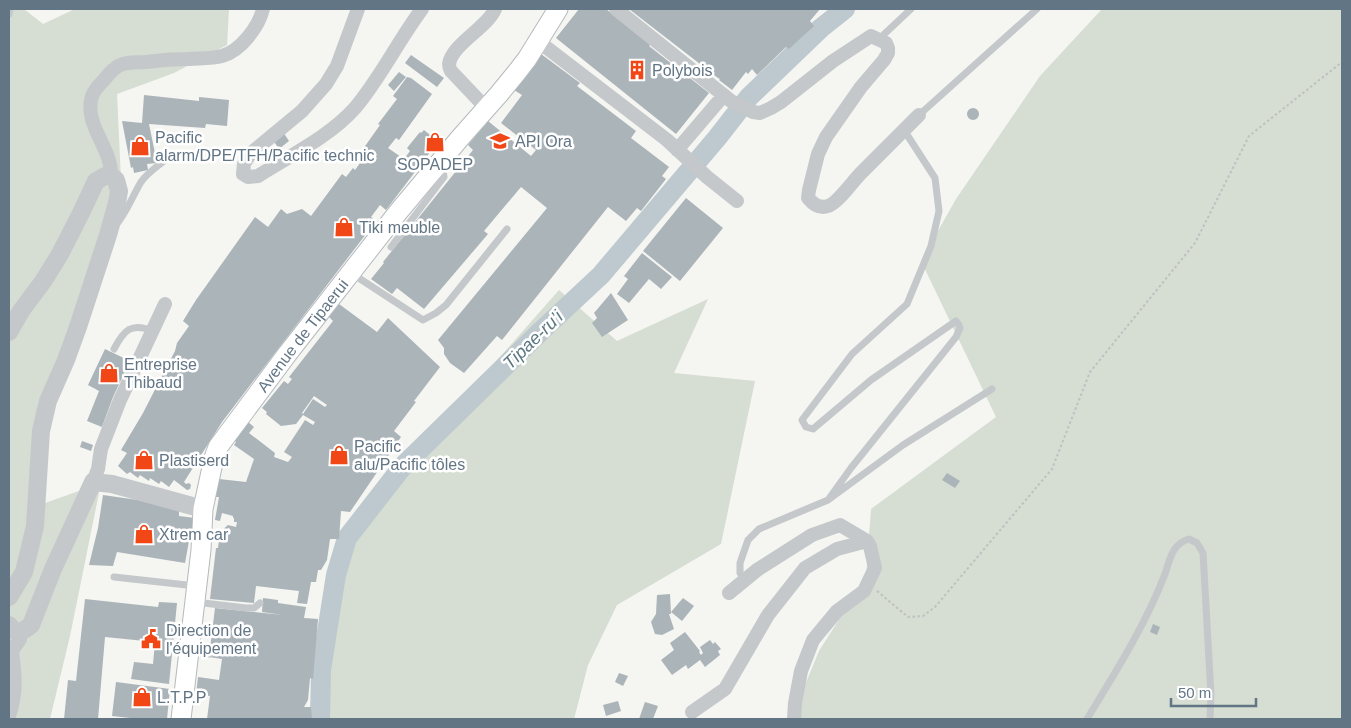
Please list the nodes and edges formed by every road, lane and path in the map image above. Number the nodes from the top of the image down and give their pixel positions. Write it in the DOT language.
graph roads {
  1 [pos="10,9"];
  2 [pos="263,9"];
  3 [pos="358,9"];
  4 [pos="422,9"];
  5 [pos="495,9"];
  6 [pos="558,9"];
  7 [pos="616,9"];
  8 [pos="911,9"];
  9 [pos="1037,9"];
  10 [pos="9,14"];
  11 [pos="879,39"];
  12 [pos="538,41"];
  13 [pos="1342,62"];
  14 [pos="728,98"];
  15 [pos="486,108"];
  16 [pos="919,115"];
  17 [pos="904,130"];
  18 [pos="677,150"];
  19 [pos="165,160"];
  20 [pos="441,161"];
  21 [pos="111,176"];
  22 [pos="736,201"];
  23 [pos="507,229"];
  24 [pos="108,235"];
  25 [pos="391,248"];
  26 [pos="351,273"];
  27 [pos="165,304"];
  28 [pos="9,332"];
  29 [pos="153,332"];
  30 [pos="114,349"];
  31 [pos="992,389"];
  32 [pos="93,482"];
  33 [pos="828,500"];
  34 [pos="203,509"];
  35 [pos="867,541"];
  36 [pos="114,577"];
  37 [pos="745,580"];
  38 [pos="868,583"];
  39 [pos="729,593"];
  40 [pos="195,594"];
  41 [pos="9,597"];
  42 [pos="260,603"];
  43 [pos="14,628"];
  44 [pos="189,651"];
  45 [pos="210,654"];
  46 [pos="692,712"];
  47 [pos="9,716"];
  48 [pos="181,719"];
  49 [pos="794,719"];
  50 [pos="1087,719"];
  51 [pos="1210,719"];
  1 -- 10 [label="lane"];
  2 -- 21 [label="street"];
  3 -- 4 [label="street"];
  5 -- 15 [label="street"];
  6 -- 12 [label="main road, Avenue de Tipaerui"];
  7 -- 14 [label="street"];
  8 -- 11 [label="lane"];
  9 -- 16 [label="lane"];
  11 -- 14 [label="street"];
  11 -- 17 [label="street"];
  12 -- 15 [label="main road, Avenue de Tipaerui"];
  12 -- 18 [label="street"];
  13 -- 38 [label="path"];
  14 -- 18 [label="street"];
  15 -- 20 [label="main road, Avenue de Tipaerui"];
  16 -- 17 [label="street"];
  17 -- 33 [label="lane"];
  18 -- 22 [label="street"];
  19 -- 24 [label="lane"];
  20 -- 25 [label="lane"];
  20 -- 26 [label="main road, Avenue de Tipaerui"];
  21 -- 24 [label="street"];
  21 -- 28 [label="street"];
  23 -- 26 [label="lane"];
  24 -- 41 [label="street"];
  26 -- 34 [label="main road, Avenue de Tipaerui"];
  27 -- 29 [label="street"];
  29 -- 30 [label="lane"];
  29 -- 32 [label="street"];
  31 -- 33 [label="lane"];
  32 -- 34 [label="street"];
  32 -- 43 [label="street"];
  33 -- 37 [label="lane"];
  34 -- 40 [label="main road, Avenue de Tipaerui"];
  35 -- 37 [label="street"];
  35 -- 38 [label="street"];
  35 -- 46 [label="street"];
  36 -- 40 [label="lane"];
  37 -- 39 [label="street"];
  38 -- 49 [label="street"];
  40 -- 42 [label="lane"];
  40 -- 44 [label="main road, Avenue de Tipaerui"];
  43 -- 47 [label="street"];
  44 -- 45 [label="lane"];
  44 -- 48 [label="main road, Avenue de Tipaerui"];
  50 -- 51 [label="lane"];
}
